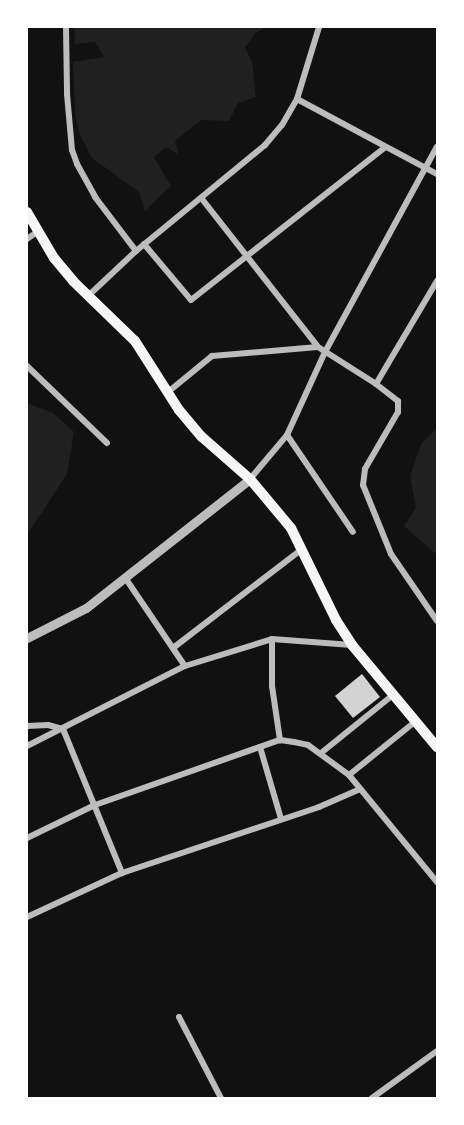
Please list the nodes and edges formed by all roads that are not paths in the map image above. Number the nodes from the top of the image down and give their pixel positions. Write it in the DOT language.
graph roads {
  1 [pos="66,27"];
  2 [pos="319,27"];
  3 [pos="297,99"];
  4 [pos="437,147"];
  5 [pos="384,148"];
  6 [pos="425,169"];
  7 [pos="437,174"];
  8 [pos="202,199"];
  9 [pos="27,212"];
  10 [pos="37,232"];
  11 [pos="27,239"];
  12 [pos="144,244"];
  13 [pos="136,251"];
  14 [pos="246,255"];
  15 [pos="437,281"];
  16 [pos="88,296"];
  17 [pos="318,347"];
  18 [pos="325,352"];
  19 [pos="27,366"];
  20 [pos="376,384"];
  21 [pos="168,392"];
  22 [pos="287,435"];
  23 [pos="107,443"];
  24 [pos="250,479"];
  25 [pos="353,532"];
  26 [pos="303,549"];
  27 [pos="126,579"];
  28 [pos="437,621"];
  29 [pos="27,638"];
  30 [pos="272,639"];
  31 [pos="352,645"];
  32 [pos="173,648"];
  33 [pos="185,666"];
  34 [pos="394,694"];
  35 [pos="416,721"];
  36 [pos="27,726"];
  37 [pos="63,729"];
  38 [pos="280,740"];
  39 [pos="27,746"];
  40 [pos="260,747"];
  41 [pos="437,747"];
  42 [pos="321,753"];
  43 [pos="349,775"];
  44 [pos="360,789"];
  45 [pos="95,805"];
  46 [pos="281,819"];
  47 [pos="27,838"];
  48 [pos="122,873"];
  49 [pos="437,882"];
  50 [pos="27,917"];
  51 [pos="179,1017"];
  52 [pos="437,1051"];
  53 [pos="221,1098"];
  54 [pos="372,1098"];
  1 -- 13 [label="street"];
  2 -- 3 [label="street"];
  3 -- 5 [label="street"];
  3 -- 8 [label="street"];
  4 -- 6 [label="street"];
  5 -- 6 [label="street"];
  5 -- 14 [label="street"];
  6 -- 7 [label="street"];
  6 -- 18 [label="street"];
  8 -- 12 [label="street"];
  8 -- 14 [label="street"];
  9 -- 10 [label="main road"];
  10 -- 11 [label="street"];
  10 -- 16 [label="main road"];
  12 -- 13 [label="street"];
  12 -- 14 [label="street"];
  13 -- 16 [label="street"];
  14 -- 17 [label="street"];
  15 -- 20 [label="street"];
  16 -- 21 [label="main road"];
  17 -- 18 [label="street"];
  17 -- 21 [label="street"];
  18 -- 20 [label="street"];
  18 -- 22 [label="street"];
  19 -- 23 [label="street"];
  20 -- 28 [label="street"];
  21 -- 24 [label="main road"];
  22 -- 24 [label="street"];
  22 -- 25 [label="street"];
  24 -- 26 [label="main road"];
  24 -- 27 [label="street"];
  26 -- 31 [label="main road"];
  26 -- 32 [label="street"];
  27 -- 29 [label="street"];
  27 -- 32 [label="street"];
  30 -- 31 [label="street"];
  30 -- 33 [label="street"];
  30 -- 38 [label="street"];
  31 -- 34 [label="main road"];
  32 -- 33 [label="street"];
  33 -- 37 [label="street"];
  34 -- 35 [label="main road"];
  34 -- 42 [label="street"];
  35 -- 41 [label="main road"];
  35 -- 43 [label="street"];
  36 -- 37 [label="street"];
  37 -- 39 [label="street"];
  37 -- 45 [label="street"];
  38 -- 40 [label="street"];
  38 -- 42 [label="street"];
  40 -- 45 [label="street"];
  40 -- 46 [label="street"];
  42 -- 43 [label="street"];
  43 -- 44 [label="street"];
  44 -- 46 [label="street"];
  44 -- 49 [label="street"];
  45 -- 47 [label="street"];
  45 -- 48 [label="street"];
  46 -- 48 [label="street"];
  48 -- 50 [label="street"];
  51 -- 53 [label="street"];
  52 -- 54 [label="street"];
}
